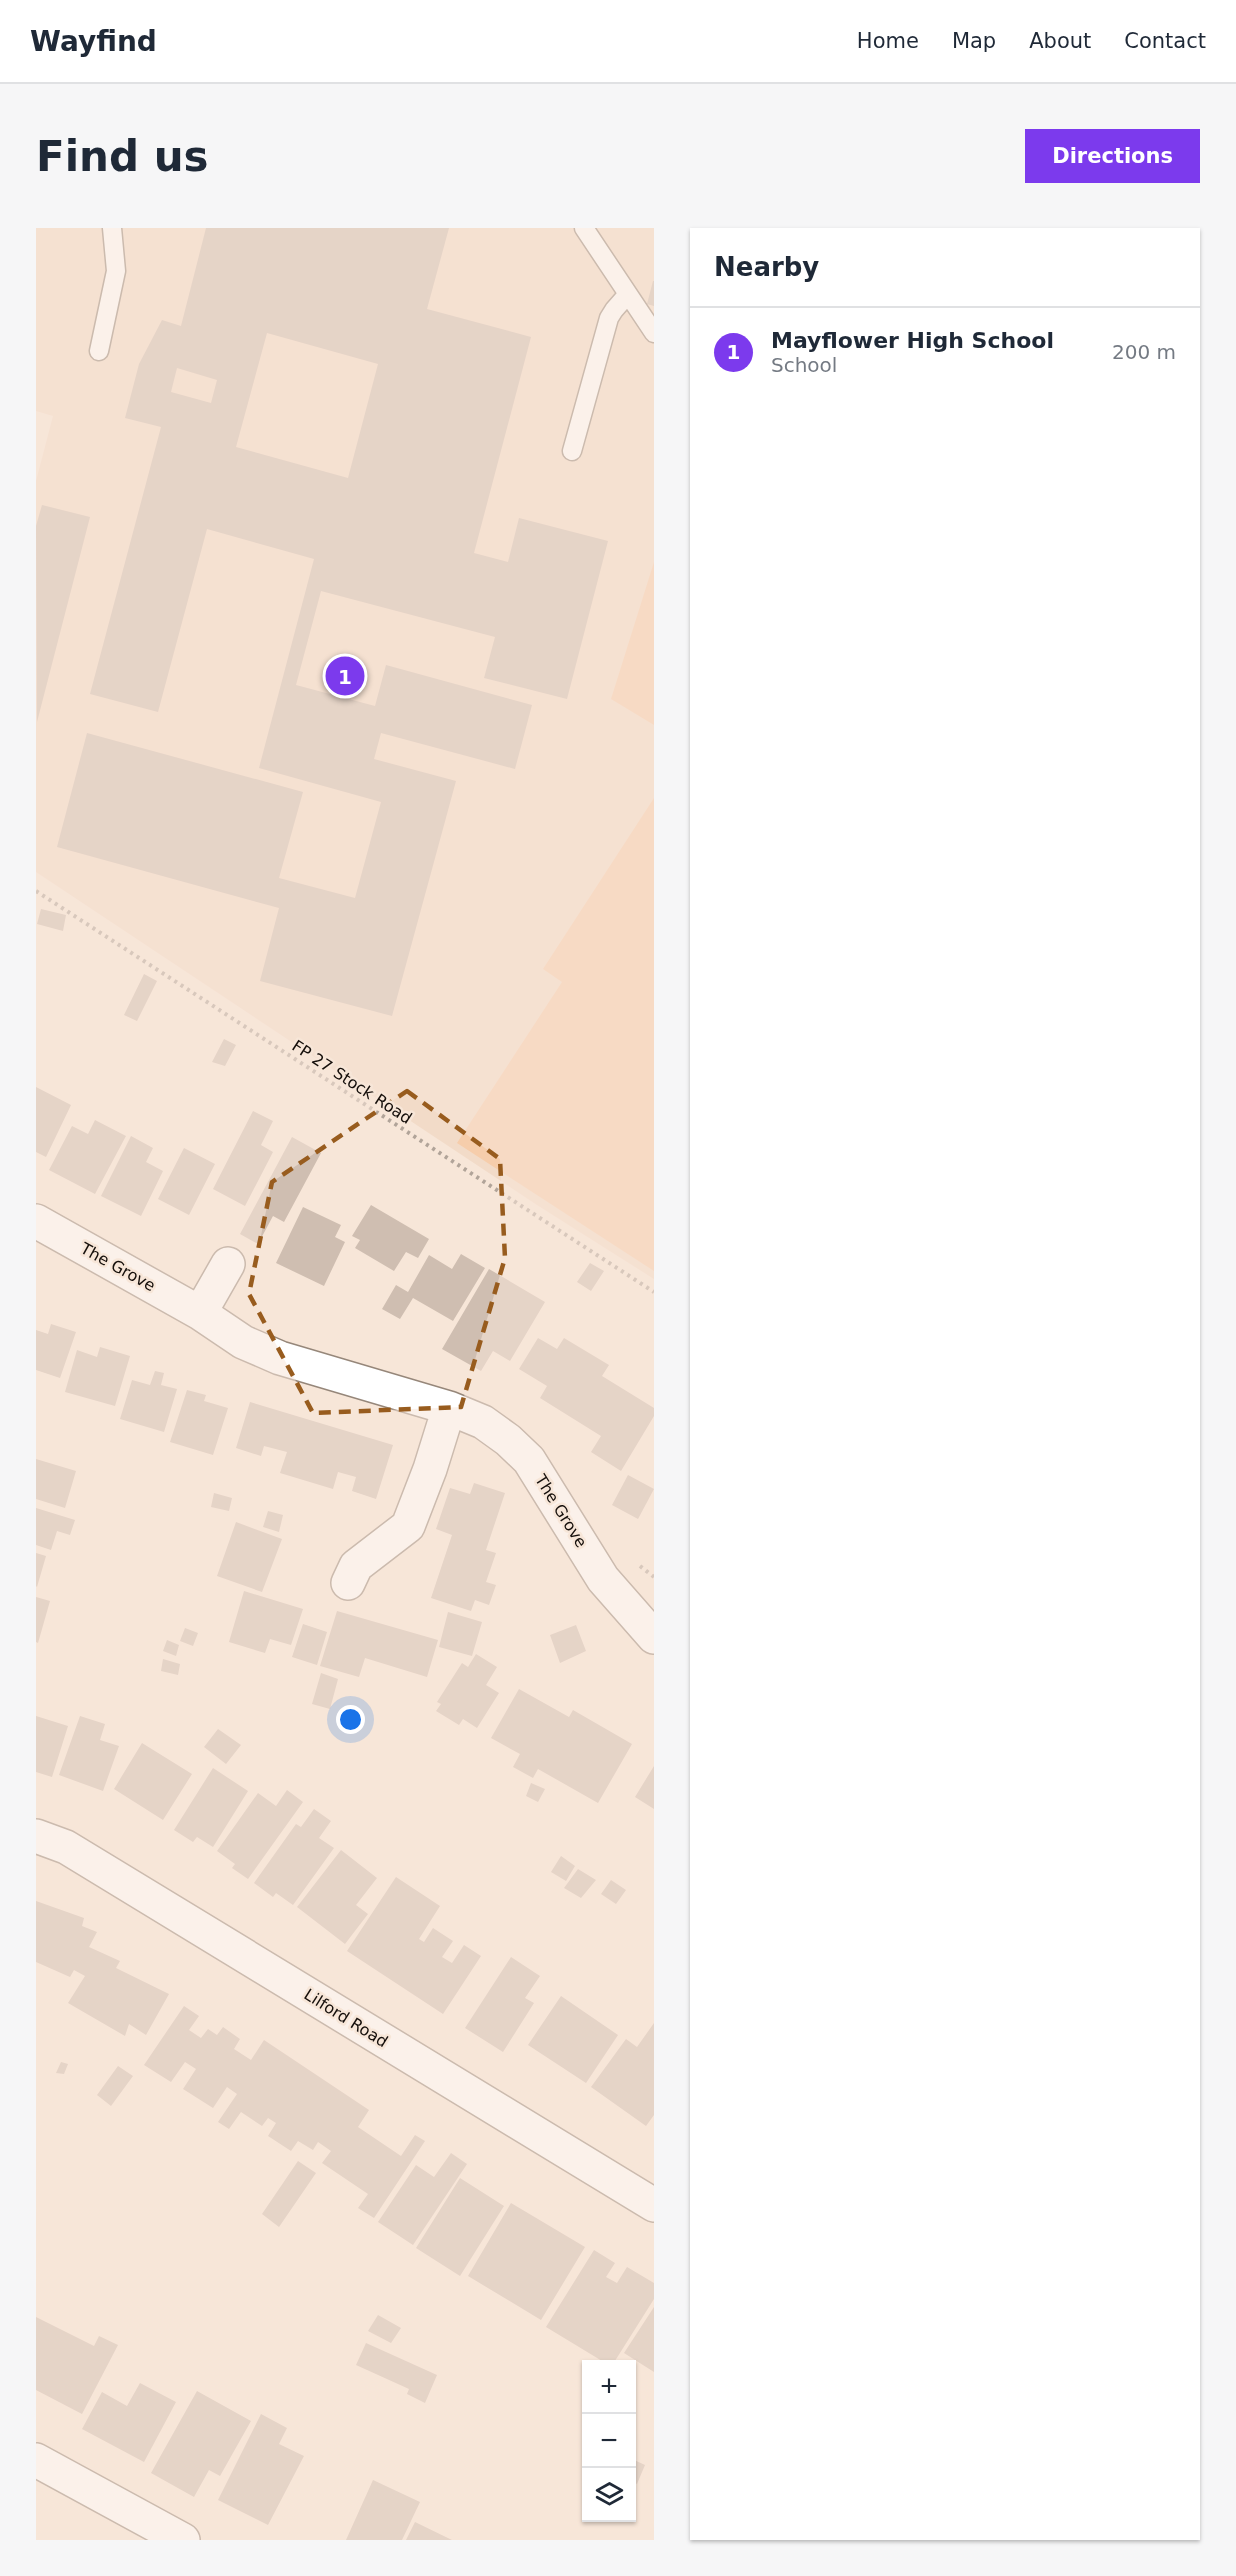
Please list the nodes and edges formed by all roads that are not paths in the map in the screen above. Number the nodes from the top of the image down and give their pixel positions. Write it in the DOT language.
graph roads {
  1 [pos="112,228"];
  2 [pos="584,228"];
  3 [pos="628,294"];
  4 [pos="654,333"];
  5 [pos="99,351"];
  6 [pos="572,451"];
  7 [pos="36,1221"];
  8 [pos="228,1264"];
  9 [pos="200,1313"];
  10 [pos="449,1408"];
  11 [pos="348,1583"];
  12 [pos="654,1637"];
  13 [pos="36,1836"];
  14 [pos="654,2205"];
  15 [pos="36,2460"];
  16 [pos="183,2540"];
  1 -- 5 [label="lane"];
  2 -- 3 [label="lane"];
  3 -- 4 [label="lane"];
  3 -- 6 [label="lane"];
  7 -- 9 [label="street, The Grove"];
  8 -- 9 [label="street"];
  9 -- 10 [label="street, The Grove"];
  10 -- 11 [label="street"];
  10 -- 12 [label="street, The Grove"];
  13 -- 14 [label="street, Lilford Road"];
  15 -- 16 [label="street"];
}
